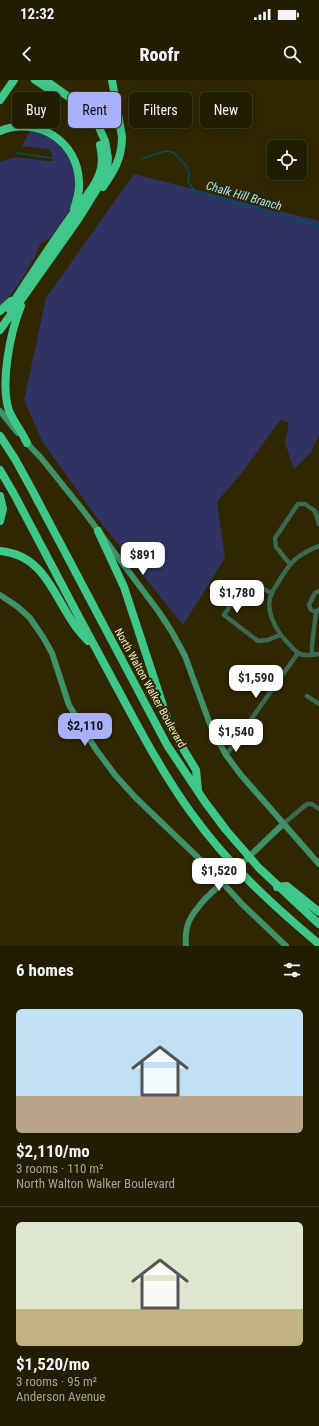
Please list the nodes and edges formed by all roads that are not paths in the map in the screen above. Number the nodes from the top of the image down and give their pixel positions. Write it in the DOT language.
graph roads {
  1 [pos="14,80"];
  2 [pos="35,80"];
  3 [pos="45,80"];
  4 [pos="112,80"];
  5 [pos="68,98"];
  6 [pos="0,100"];
  7 [pos="68,100"];
  8 [pos="94,128"];
  9 [pos="0,131"];
  10 [pos="76,216"];
  11 [pos="21,296"];
  12 [pos="0,311"];
  13 [pos="0,322"];
  14 [pos="0,330"];
  15 [pos="0,411"];
  16 [pos="0,436"];
  17 [pos="27,443"];
  18 [pos="0,470"];
  19 [pos="0,496"];
  20 [pos="0,521"];
  21 [pos="319,524"];
  22 [pos="98,531"];
  23 [pos="319,546"];
  24 [pos="0,551"];
  25 [pos="290,564"];
  26 [pos="319,592"];
  27 [pos="271,593"];
  28 [pos="0,595"];
  29 [pos="318,610"];
  30 [pos="280,635"];
  31 [pos="98,652"];
  32 [pos="298,653"];
  33 [pos="319,654"];
  34 [pos="312,655"];
  35 [pos="307,696"];
  36 [pos="319,704"];
  37 [pos="226,755"];
  38 [pos="198,792"];
  39 [pos="319,809"];
  40 [pos="283,824"];
  41 [pos="319,864"];
  42 [pos="277,886"];
  43 [pos="319,912"];
  44 [pos="319,924"];
  45 [pos="319,944"];
  46 [pos="186,946"];
  47 [pos="286,946"];
  1 -- 6 [label="highway"];
  2 -- 7 [label="highway"];
  3 -- 5 [label="highway"];
  4 -- 10 [label="highway"];
  8 -- 10 [label="highway"];
  9 -- 10 [label="highway"];
  10 -- 11 [label="highway"];
  11 -- 12 [label="highway"];
  11 -- 13 [label="highway"];
  11 -- 14 [label="highway"];
  11 -- 17 [label="highway"];
  15 -- 17 [label="main road"];
  16 -- 38 [label="highway, North Walton Walker Boulevard"];
  17 -- 22 [label="main road"];
  18 -- 31 [label="highway"];
  19 -- 20 [label="highway"];
  21 -- 25 [label="street"];
  22 -- 37 [label="main road"];
  22 -- 38 [label="highway"];
  23 -- 25 [label="street"];
  24 -- 31 [label="highway"];
  25 -- 27 [label="street"];
  26 -- 29 [label="street"];
  27 -- 30 [label="street"];
  27 -- 30 [label="street"];
  28 -- 47 [label="main road"];
  29 -- 34 [label="street"];
  30 -- 32 [label="street"];
  31 -- 45 [label="highway"];
  32 -- 34 [label="street"];
  32 -- 37 [label="street"];
  33 -- 34 [label="street"];
  35 -- 36 [label="street"];
  37 -- 40 [label="main road"];
  38 -- 42 [label="highway, North Walton Walker Boulevard"];
  39 -- 40 [label="street"];
  40 -- 41 [label="main road"];
  40 -- 46 [label="main road"];
  42 -- 43 [label="highway"];
  42 -- 44 [label="highway, North Walton Walker Boulevard"];
}
